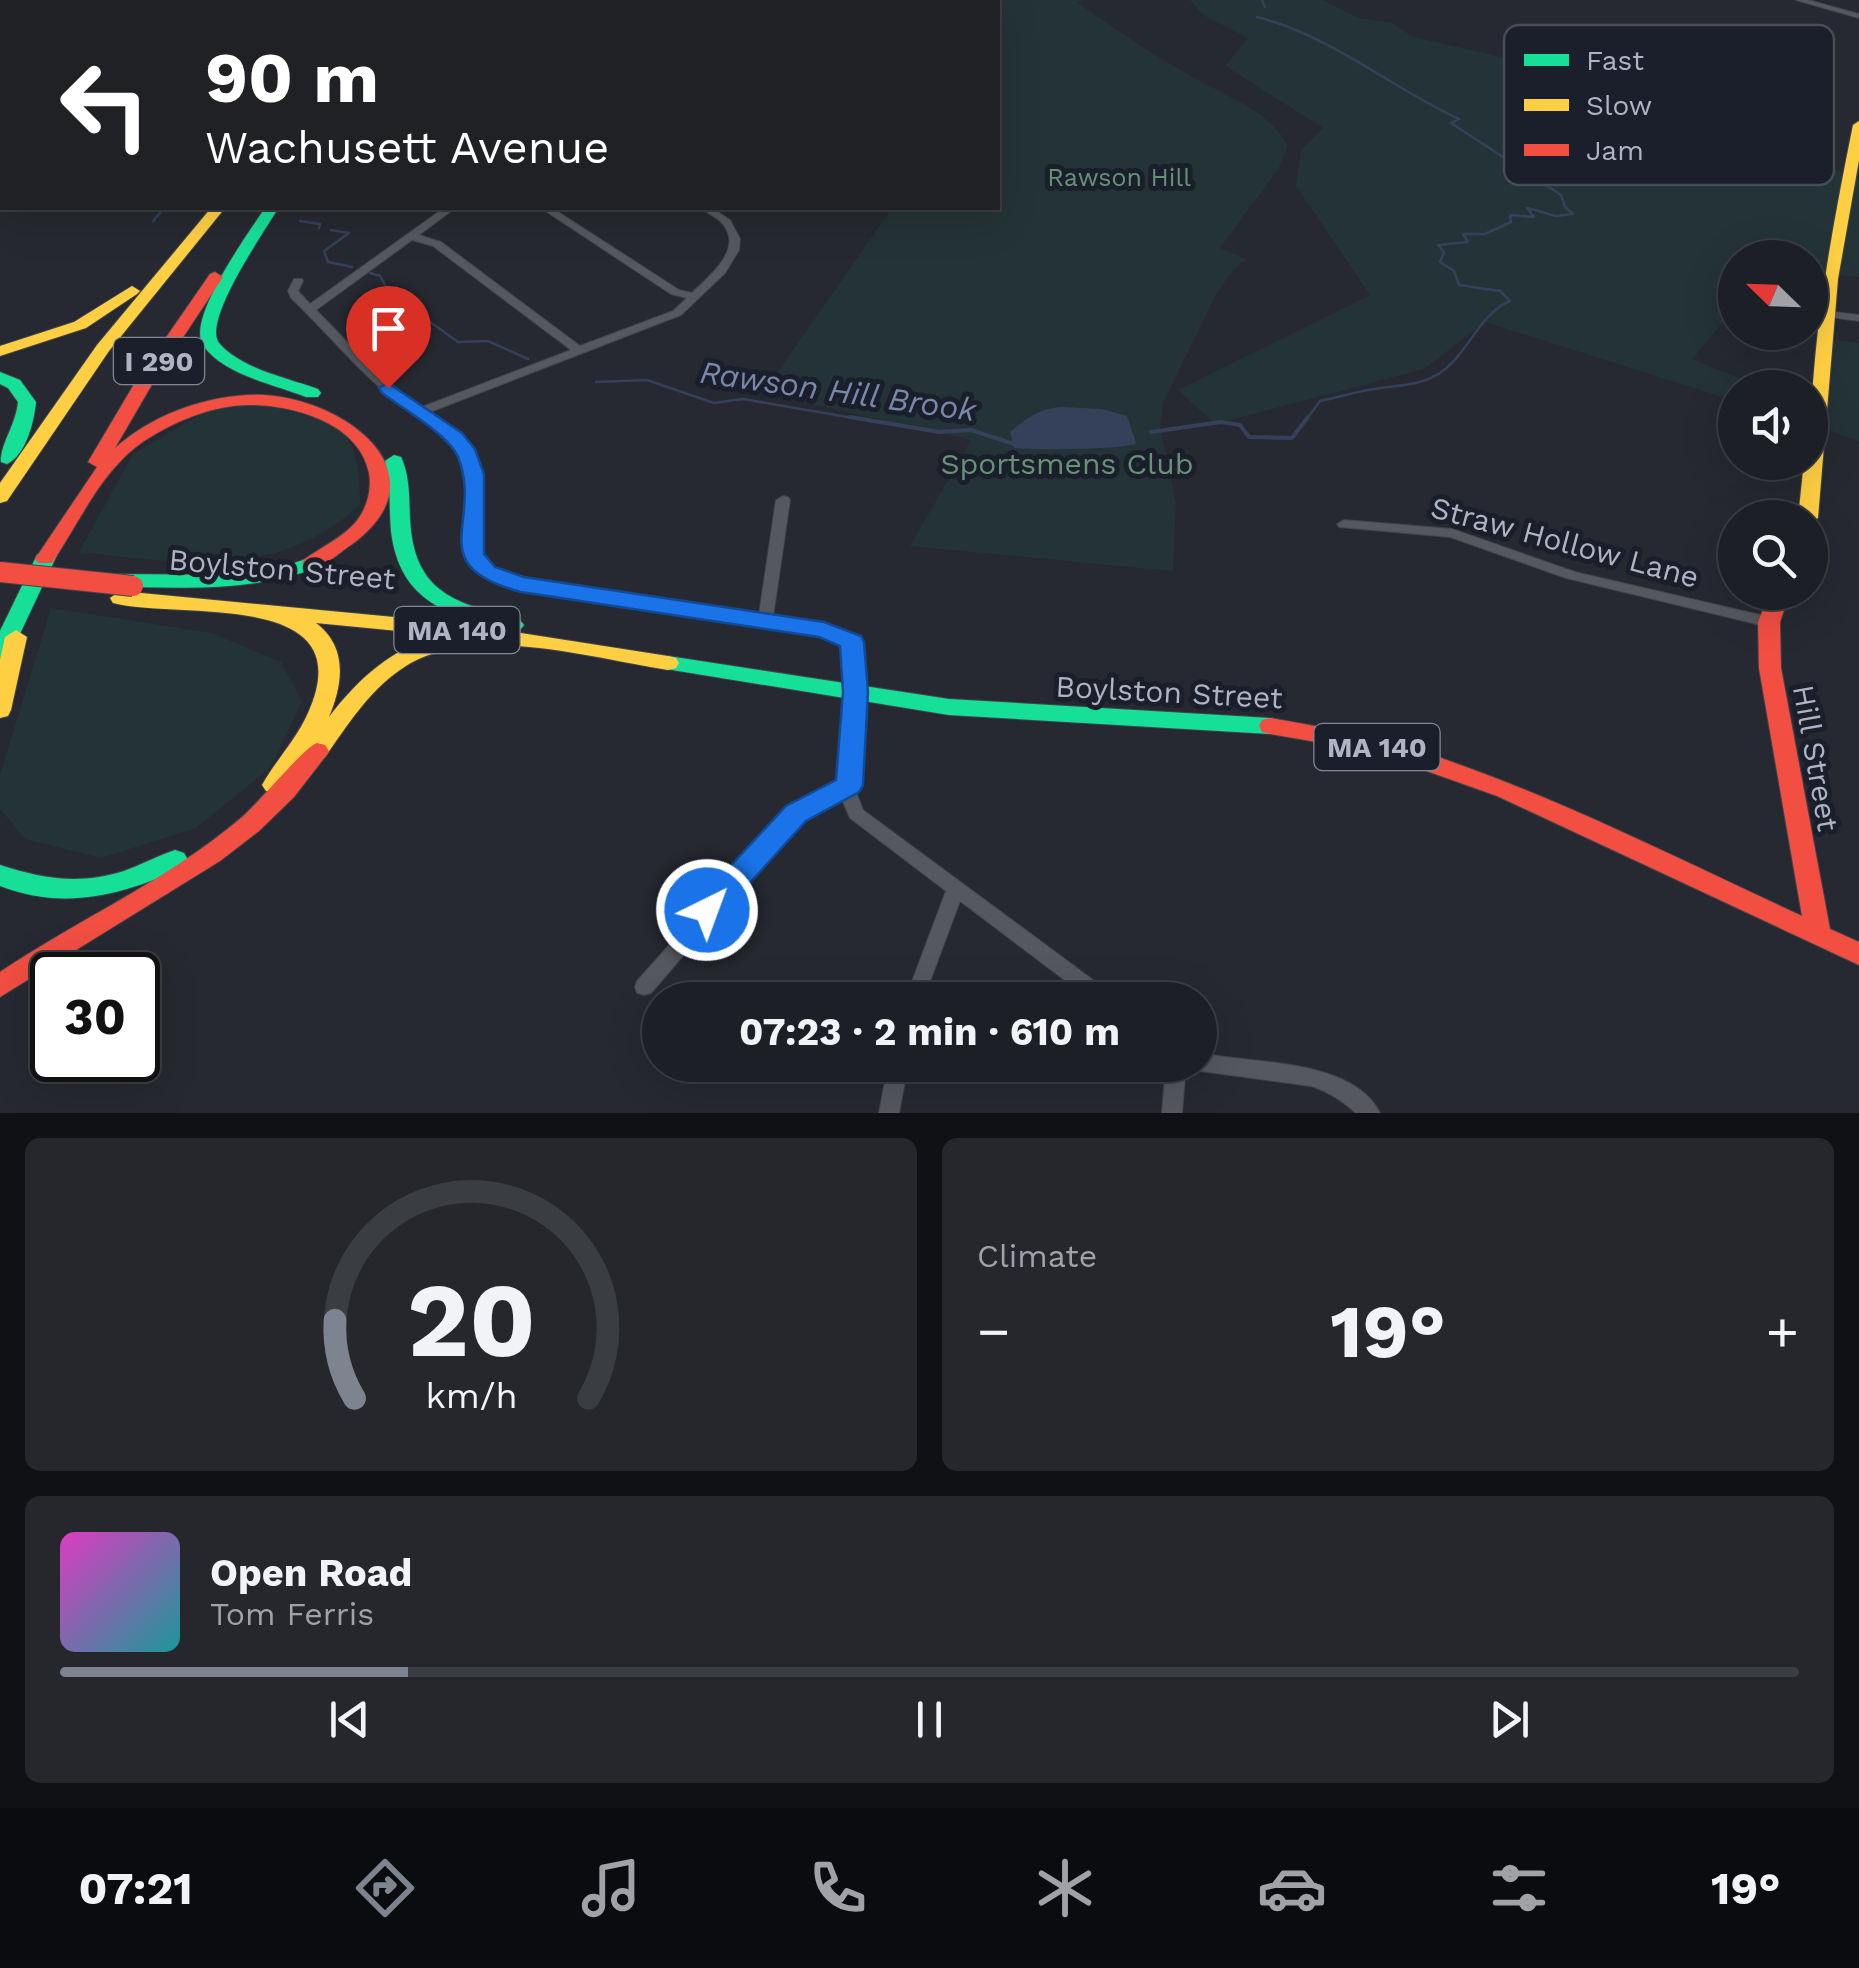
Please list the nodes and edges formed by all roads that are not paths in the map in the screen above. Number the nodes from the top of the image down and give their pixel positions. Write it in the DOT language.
graph roads {
  1 [pos="1802,0"];
  2 [pos="1846,0"];
  3 [pos="1818,4"];
  4 [pos="1859,16"];
  5 [pos="1859,125"];
  6 [pos="216,210"];
  7 [pos="270,210"];
  8 [pos="270,210"];
  9 [pos="447,210"];
  10 [pos="549,210"];
  11 [pos="709,210"];
  12 [pos="410,236"];
  13 [pos="174,256"];
  14 [pos="298,281"];
  15 [pos="696,297"];
  16 [pos="1828,303"];
  17 [pos="310,309"];
  18 [pos="1828,314"];
  19 [pos="1859,318"];
  20 [pos="577,349"];
  21 [pos="1823,350"];
  22 [pos="0,351"];
  23 [pos="0,377"];
  24 [pos="419,412"];
  25 [pos="0,472"];
  26 [pos="0,497"];
  27 [pos="783,500"];
  28 [pos="1810,500"];
  29 [pos="1344,524"];
  30 [pos="45,559"];
  31 [pos="0,572"];
  32 [pos="0,586"];
  33 [pos="130,588"];
  34 [pos="24,602"];
  35 [pos="258,610"];
  36 [pos="1773,610"];
  37 [pos="766,620"];
  38 [pos="1769,622"];
  39 [pos="508,631"];
  40 [pos="0,652"];
  41 [pos="855,692"];
  42 [pos="0,710"];
  43 [pos="849,785"];
  44 [pos="0,875"];
  45 [pos="955,890"];
  46 [pos="1818,934"];
  47 [pos="1859,954"];
  48 [pos="648,982"];
  49 [pos="921,982"];
  50 [pos="1080,982"];
  51 [pos="0,986"];
  52 [pos="1217,1066"];
  53 [pos="895,1082"];
  54 [pos="1175,1082"];
  55 [pos="889,1113"];
  56 [pos="1172,1113"];
  57 [pos="1370,1113"];
  1 -- 3 [label="street"];
  2 -- 3 [label="street"];
  3 -- 4 [label="street"];
  5 -- 16 [label="main road"];
  6 -- 13 [label="main road, I 290"];
  7 -- 30 [label="main road, I 290"];
  8 -- 39 [label="main road"];
  9 -- 12 [label="street"];
  10 -- 15 [label="street"];
  11 -- 15 [label="street"];
  12 -- 17 [label="street"];
  12 -- 20 [label="street"];
  13 -- 22 [label="main road"];
  13 -- 26 [label="main road, I 290"];
  14 -- 17 [label="street"];
  15 -- 20 [label="street"];
  17 -- 24 [label="street"];
  18 -- 19 [label="street"];
  20 -- 24 [label="street"];
  21 -- 28 [label="main road"];
  23 -- 25 [label="main road"];
  24 -- 37 [label="street"];
  27 -- 37 [label="street"];
  29 -- 38 [label="street, Straw Hollow Lane"];
  30 -- 33 [label="main road"];
  30 -- 34 [label="main road, I 290"];
  31 -- 33 [label="main road, Boylston Street / MA 140, bridge"];
  32 -- 33 [label="main road, Boylston Street / MA 140"];
  33 -- 35 [label="main road, Boylston Street / MA 140"];
  33 -- 39 [label="main road, Boylston Street / MA 140"];
  34 -- 40 [label="main road, I 290"];
  34 -- 42 [label="main road"];
  35 -- 39 [label="main road, Boylston Street / MA 140"];
  35 -- 44 [label="main road"];
  36 -- 38 [label="main road, Hill Street"];
  37 -- 41 [label="street"];
  38 -- 46 [label="main road, Hill Street"];
  39 -- 41 [label="main road, Boylston Street / MA 140"];
  39 -- 51 [label="main road"];
  41 -- 43 [label="street"];
  41 -- 46 [label="main road, Boylston Street / MA 140"];
  43 -- 45 [label="street"];
  43 -- 48 [label="street"];
  45 -- 49 [label="street"];
  45 -- 50 [label="street"];
  46 -- 47 [label="main road, Boylston Street / MA 140"];
  52 -- 57 [label="street"];
  53 -- 55 [label="street"];
  54 -- 56 [label="street"];
}
